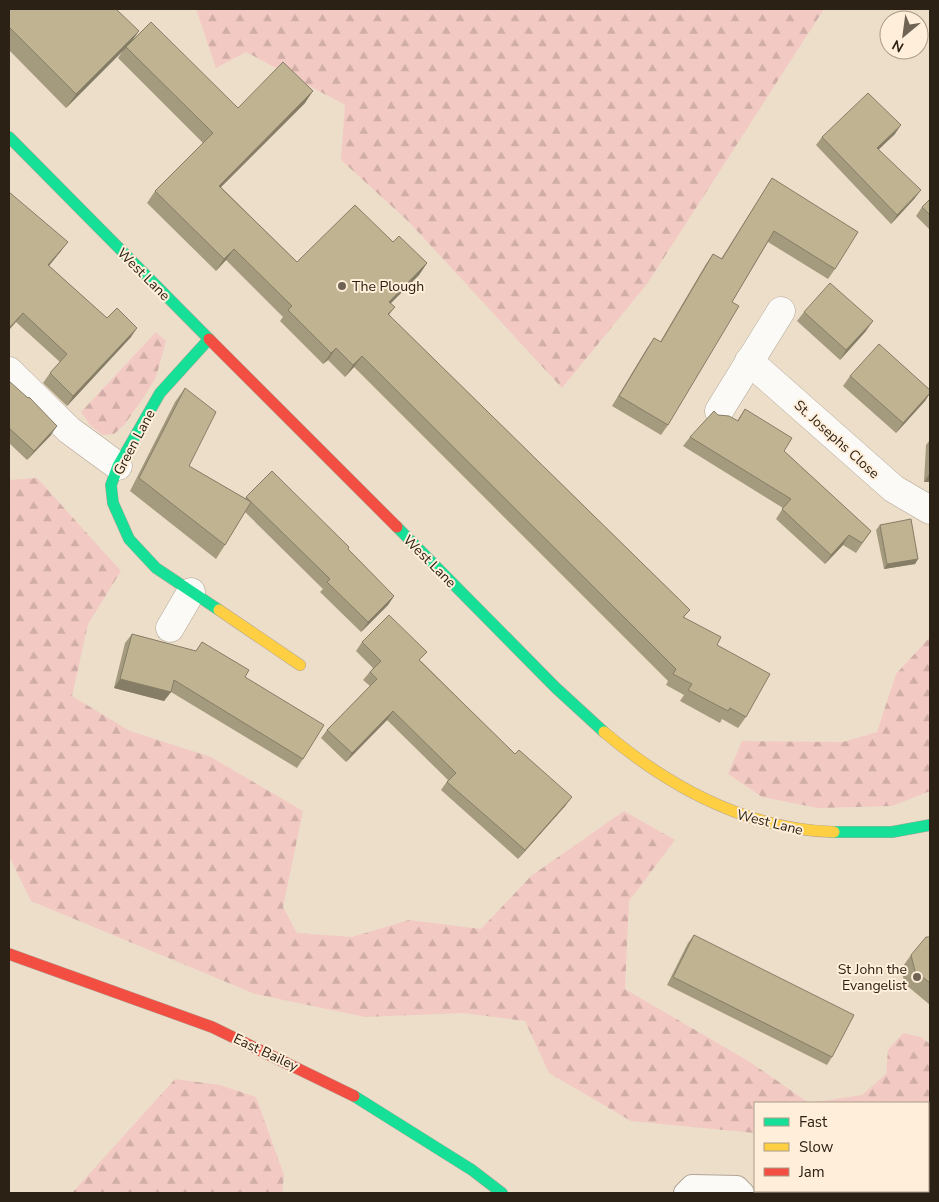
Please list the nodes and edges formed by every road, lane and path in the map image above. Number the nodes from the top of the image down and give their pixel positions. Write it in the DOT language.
graph roads {
  1 [pos="9,137"];
  2 [pos="781,311"];
  3 [pos="209,339"];
  4 [pos="749,361"];
  5 [pos="9,371"];
  6 [pos="719,411"];
  7 [pos="118,466"];
  8 [pos="930,510"];
  9 [pos="191,592"];
  10 [pos="170,628"];
  11 [pos="300,665"];
  12 [pos="930,825"];
  13 [pos="9,954"];
  14 [pos="502,1193"];
  15 [pos="685,1193"];
  16 [pos="743,1193"];
  1 -- 3 [label="street, West Lane"];
  2 -- 4 [label="street"];
  3 -- 7 [label="street, Green Lane"];
  3 -- 12 [label="street, West Lane"];
  4 -- 6 [label="street"];
  4 -- 8 [label="street, St. Josephs Close"];
  5 -- 7 [label="street"];
  7 -- 9 [label="street, Green Lane"];
  9 -- 10 [label="street"];
  9 -- 11 [label="street, Green Lane"];
  13 -- 14 [label="street, East Bailey"];
  15 -- 16 [label="lane"];
}
